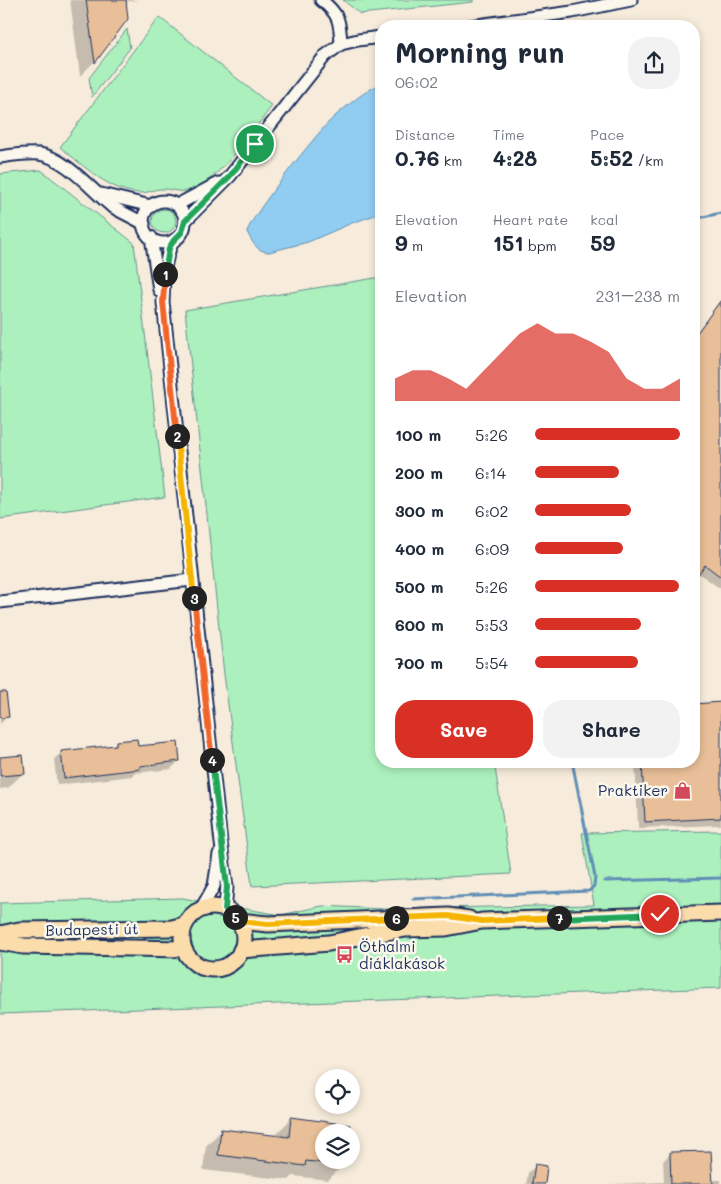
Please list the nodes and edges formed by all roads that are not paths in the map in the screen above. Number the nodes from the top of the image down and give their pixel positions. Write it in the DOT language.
graph roads {
  1 [pos="321,0"];
  2 [pos="631,0"];
  3 [pos="519,20"];
  4 [pos="375,38"];
  5 [pos="341,44"];
  6 [pos="0,157"];
  7 [pos="230,176"];
  8 [pos="99,194"];
  9 [pos="151,206"];
  10 [pos="178,206"];
  11 [pos="185,221"];
  12 [pos="144,224"];
  13 [pos="151,237"];
  14 [pos="174,240"];
  15 [pos="163,302"];
  16 [pos="192,580"];
  17 [pos="0,602"];
  18 [pos="221,843"];
  19 [pos="201,909"];
  20 [pos="225,909"];
  21 [pos="721,913"];
  22 [pos="239,921"];
  23 [pos="482,921"];
  24 [pos="184,925"];
  25 [pos="0,934"];
  26 [pos="0,942"];
  27 [pos="184,949"];
  28 [pos="241,950"];
  1 -- 5 [label="street"];
  2 -- 3 [label="street"];
  4 -- 5 [label="street"];
  5 -- 7 [label="street"];
  6 -- 8 [label="street"];
  7 -- 10 [label="street"];
  7 -- 11 [label="street"];
  8 -- 9 [label="street"];
  8 -- 12 [label="street"];
  9 -- 10 [label="street"];
  9 -- 12 [label="street"];
  10 -- 11 [label="street"];
  11 -- 14 [label="street"];
  12 -- 13 [label="street"];
  13 -- 14 [label="street"];
  13 -- 15 [label="street"];
  14 -- 15 [label="street"];
  15 -- 16 [label="street"];
  16 -- 17 [label="street"];
  16 -- 18 [label="street"];
  18 -- 19 [label="street"];
  18 -- 20 [label="street"];
  19 -- 20 [label="main road"];
  19 -- 24 [label="main road"];
  20 -- 22 [label="main road"];
  21 -- 23 [label="main road"];
  22 -- 23 [label="main road"];
  22 -- 28 [label="main road"];
  23 -- 28 [label="main road"];
  24 -- 25 [label="main road, Budapesti út"];
  24 -- 27 [label="main road"];
  26 -- 27 [label="main road, Budapesti út"];
  27 -- 28 [label="main road"];
}
